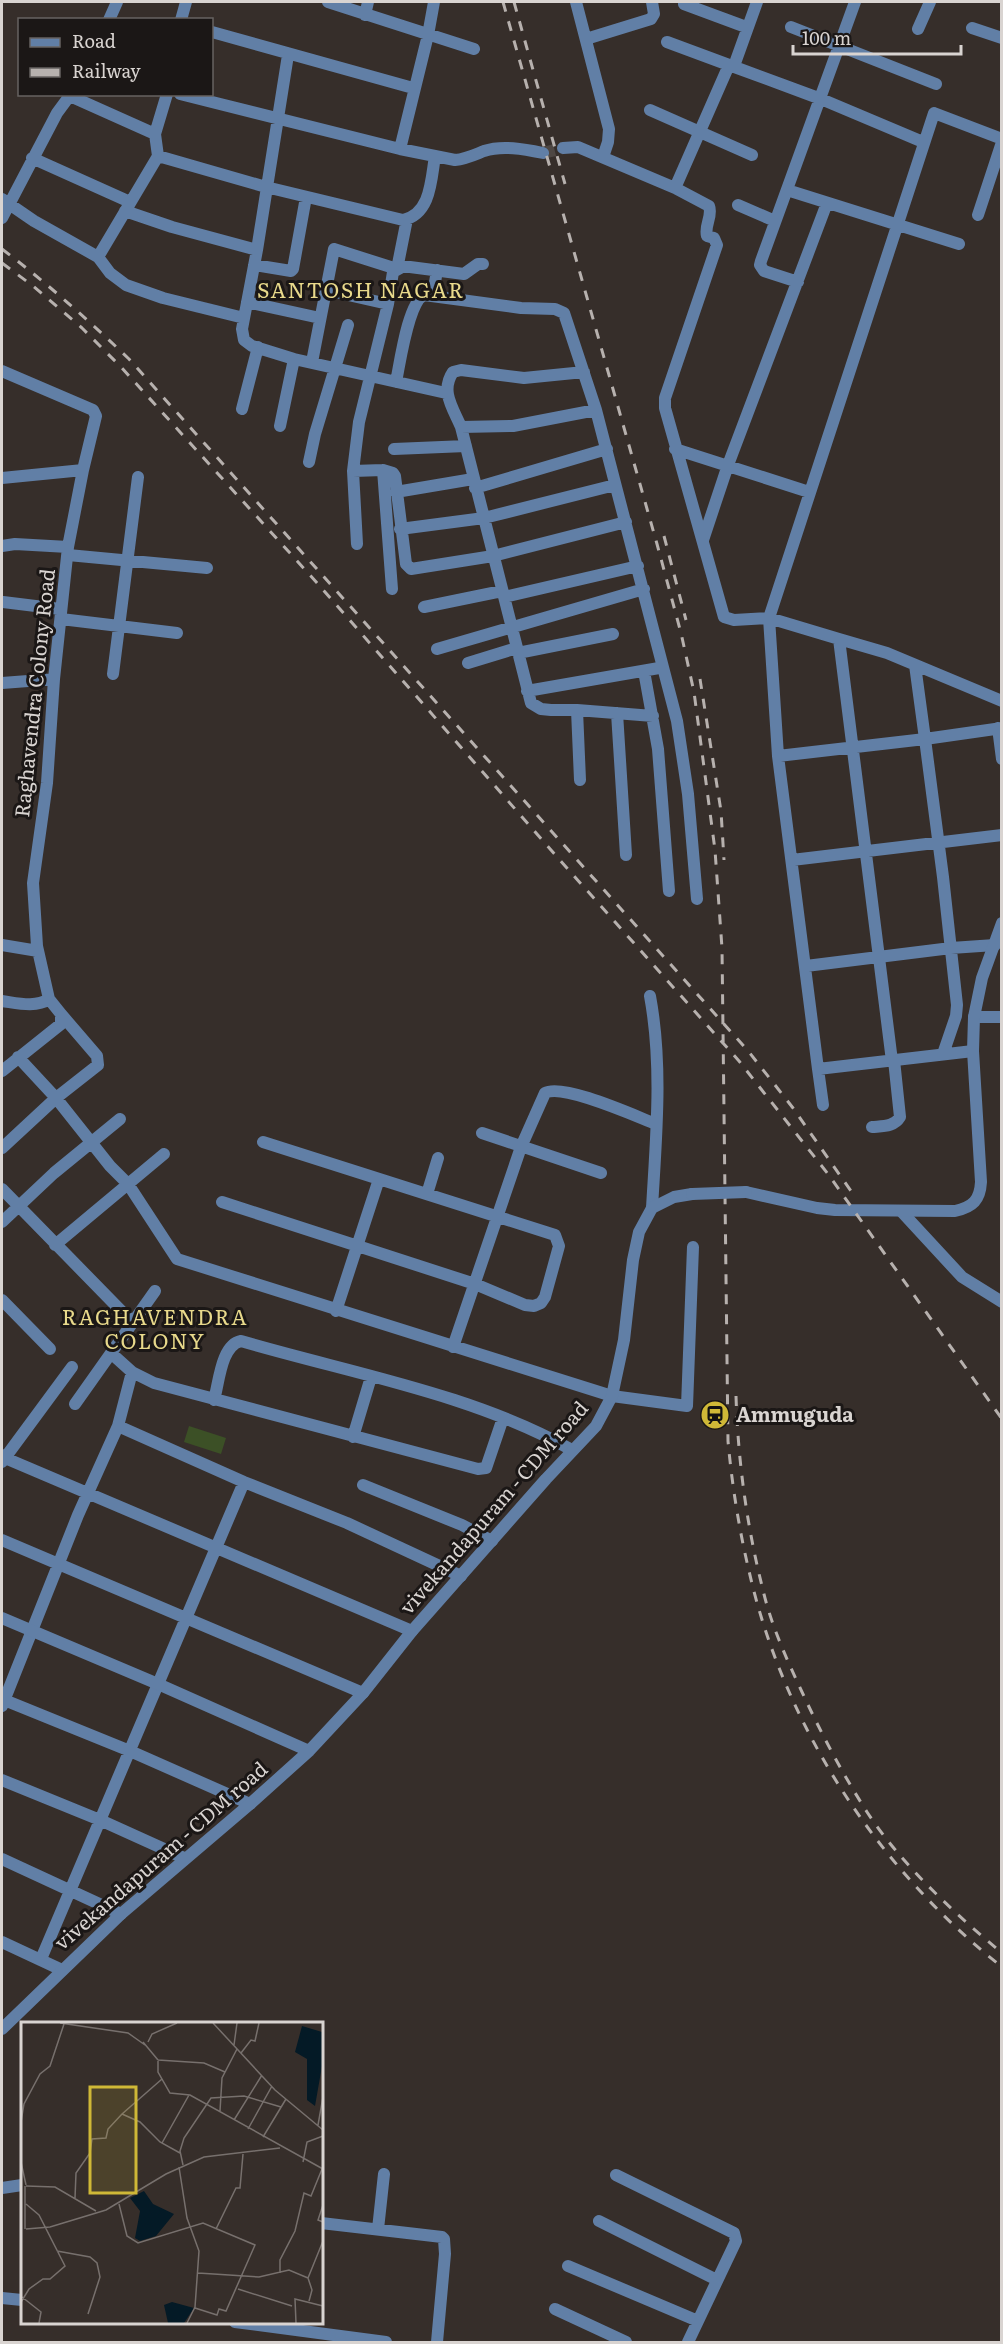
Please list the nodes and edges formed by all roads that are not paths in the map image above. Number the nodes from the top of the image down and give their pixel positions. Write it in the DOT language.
graph roads {
  1 [pos="117,2"];
  2 [pos="186,2"];
  3 [pos="328,2"];
  4 [pos="368,2"];
  5 [pos="434,2"];
  6 [pos="576,2"];
  7 [pos="652,2"];
  8 [pos="757,2"];
  9 [pos="855,2"];
  10 [pos="930,2"];
  11 [pos="684,4"];
  12 [pos="365,15"];
  13 [pos="110,18"];
  14 [pos="182,18"];
  15 [pos="746,27"];
  16 [pos="791,27"];
  17 [pos="972,28"];
  18 [pos="918,29"];
  19 [pos="213,32"];
  20 [pos="428,35"];
  21 [pos="1002,38"];
  22 [pos="586,39"];
  23 [pos="667,42"];
  24 [pos="839,45"];
  25 [pos="474,49"];
  26 [pos="288,55"];
  27 [pos="731,65"];
  28 [pos="936,84"];
  29 [pos="413,88"];
  30 [pos="69,96"];
  31 [pos="72,96"];
  32 [pos="166,96"];
  33 [pos="188,96"];
  34 [pos="821,99"];
  35 [pos="650,110"];
  36 [pos="277,119"];
  37 [pos="700,132"];
  38 [pos="155,134"];
  39 [pos="1002,140"];
  40 [pos="923,142"];
  41 [pos="563,148"];
  42 [pos="400,149"];
  43 [pos="543,153"];
  44 [pos="752,155"];
  45 [pos="158,156"];
  46 [pos="435,156"];
  47 [pos="603,157"];
  48 [pos="32,158"];
  49 [pos="266,187"];
  50 [pos="675,188"];
  51 [pos="787,190"];
  52 [pos="306,196"];
  53 [pos="5,202"];
  54 [pos="827,203"];
  55 [pos="128,206"];
  56 [pos="738,206"];
  57 [pos="978,215"];
  58 [pos="2,218"];
  59 [pos="407,219"];
  60 [pos="775,221"];
  61 [pos="897,225"];
  62 [pos="959,244"];
  63 [pos="257,250"];
  64 [pos="98,257"];
  65 [pos="483,264"];
  66 [pos="254,265"];
  67 [pos="397,269"];
  68 [pos="437,270"];
  69 [pos="798,282"];
  70 [pos="326,290"];
  71 [pos="433,295"];
  72 [pos="247,302"];
  73 [pos="388,304"];
  74 [pos="244,318"];
  75 [pos="320,318"];
  76 [pos="348,325"];
  77 [pos="258,347"];
  78 [pos="294,359"];
  79 [pos="312,362"];
  80 [pos="334,368"];
  81 [pos="2,371"];
  82 [pos="584,372"];
  83 [pos="370,377"];
  84 [pos="396,382"];
  85 [pos="446,393"];
  86 [pos="242,409"];
  87 [pos="596,410"];
  88 [pos="280,426"];
  89 [pos="461,427"];
  90 [pos="466,446"];
  91 [pos="394,448"];
  92 [pos="675,448"];
  93 [pos="607,449"];
  94 [pos="309,462"];
  95 [pos="728,465"];
  96 [pos="83,470"];
  97 [pos="383,470"];
  98 [pos="354,471"];
  99 [pos="138,477"];
  100 [pos="2,478"];
  101 [pos="474,484"];
  102 [pos="615,485"];
  103 [pos="396,492"];
  104 [pos="809,492"];
  105 [pos="484,518"];
  106 [pos="626,522"];
  107 [pos="400,529"];
  108 [pos="703,540"];
  109 [pos="357,544"];
  110 [pos="2,546"];
  111 [pos="68,551"];
  112 [pos="494,556"];
  113 [pos="128,559"];
  114 [pos="638,566"];
  115 [pos="207,568"];
  116 [pos="392,589"];
  117 [pos="644,589"];
  118 [pos="503,594"];
  119 [pos="3,602"];
  120 [pos="424,607"];
  121 [pos="61,614"];
  122 [pos="769,618"];
  123 [pos="119,626"];
  124 [pos="512,626"];
  125 [pos="177,633"];
  126 [pos="613,634"];
  127 [pos="839,639"];
  128 [pos="437,649"];
  129 [pos="517,650"];
  130 [pos="468,663"];
  131 [pos="915,665"];
  132 [pos="659,668"];
  133 [pos="644,671"];
  134 [pos="113,675"];
  135 [pos="54,679"];
  136 [pos="2,683"];
  137 [pos="527,691"];
  138 [pos="1002,701"];
  139 [pos="577,710"];
  140 [pos="617,713"];
  141 [pos="653,716"];
  142 [pos="1000,728"];
  143 [pos="925,739"];
  144 [pos="852,748"];
  145 [pos="778,756"];
  146 [pos="1002,759"];
  147 [pos="580,780"];
  148 [pos="1002,835"];
  149 [pos="938,842"];
  150 [pos="865,851"];
  151 [pos="626,855"];
  152 [pos="792,860"];
  153 [pos="669,891"];
  154 [pos="697,899"];
  155 [pos="1002,923"];
  156 [pos="2,945"];
  157 [pos="995,945"];
  158 [pos="951,948"];
  159 [pos="38,951"];
  160 [pos="878,957"];
  161 [pos="806,966"];
  162 [pos="650,996"];
  163 [pos="50,999"];
  164 [pos="2,1002"];
  165 [pos="61,1014"];
  166 [pos="974,1017"];
  167 [pos="1002,1017"];
  168 [pos="973,1051"];
  169 [pos="943,1054"];
  170 [pos="18,1057"];
  171 [pos="893,1061"];
  172 [pos="818,1069"];
  173 [pos="2,1071"];
  174 [pos="56,1098"];
  175 [pos="823,1105"];
  176 [pos="120,1119"];
  177 [pos="656,1124"];
  178 [pos="872,1127"];
  179 [pos="482,1133"];
  180 [pos="263,1142"];
  181 [pos="92,1143"];
  182 [pos="521,1147"];
  183 [pos="2,1148"];
  184 [pos="164,1154"];
  185 [pos="438,1158"];
  186 [pos="601,1173"];
  187 [pos="380,1179"];
  188 [pos="128,1184"];
  189 [pos="2,1189"];
  190 [pos="427,1194"];
  191 [pos="222,1202"];
  192 [pos="18,1207"];
  193 [pos="652,1208"];
  194 [pos="901,1211"];
  195 [pos="498,1217"];
  196 [pos="2,1221"];
  197 [pos="55,1245"];
  198 [pos="358,1247"];
  199 [pos="693,1247"];
  200 [pos="475,1284"];
  201 [pos="155,1291"];
  202 [pos="2,1300"];
  203 [pos="1002,1302"];
  204 [pos="336,1311"];
  205 [pos="133,1323"];
  206 [pos="453,1347"];
  207 [pos="50,1348"];
  208 [pos="112,1354"];
  209 [pos="72,1367"];
  210 [pos="132,1372"];
  211 [pos="371,1377"];
  212 [pos="612,1396"];
  213 [pos="214,1400"];
  214 [pos="75,1404"];
  215 [pos="503,1418"];
  216 [pos="118,1426"];
  217 [pos="354,1437"];
  218 [pos="572,1450"];
  219 [pos="3,1458"];
  220 [pos="244,1482"];
  221 [pos="363,1485"];
  222 [pos="88,1494"];
  223 [pos="2,1540"];
  224 [pos="492,1541"];
  225 [pos="215,1549"];
  226 [pos="58,1563"];
  227 [pos="461,1576"];
  228 [pos="2,1618"];
  229 [pos="186,1618"];
  230 [pos="31,1629"];
  231 [pos="412,1631"];
  232 [pos="158,1684"];
  233 [pos="363,1693"];
  234 [pos="2,1702"];
  235 [pos="129,1751"];
  236 [pos="309,1751"];
  237 [pos="2,1780"];
  238 [pos="250,1804"];
  239 [pos="100,1820"];
  240 [pos="184,1858"];
  241 [pos="2,1859"];
  242 [pos="71,1890"];
  243 [pos="121,1914"];
  244 [pos="2,1942"];
  245 [pos="41,1959"];
  246 [pos="62,1970"];
  247 [pos="2,2029"];
  248 [pos="384,2174"];
  249 [pos="616,2175"];
  250 [pos="21,2186"];
  251 [pos="2,2188"];
  252 [pos="599,2221"];
  253 [pos="322,2223"];
  254 [pos="378,2229"];
  255 [pos="567,2266"];
  256 [pos="717,2280"];
  257 [pos="2,2298"];
  258 [pos="21,2300"];
  259 [pos="555,2309"];
  260 [pos="698,2320"];
  261 [pos="242,2323"];
  262 [pos="386,2343"];
  263 [pos="437,2343"];
  264 [pos="626,2343"];
  265 [pos="688,2343"];
  1 -- 13 [label="street"];
  2 -- 14 [label="street"];
  3 -- 12 [label="street"];
  4 -- 12 [label="street"];
  5 -- 20 [label="street"];
  6 -- 22 [label="street"];
  7 -- 22 [label="street"];
  8 -- 15 [label="street"];
  9 -- 24 [label="street"];
  10 -- 18 [label="street"];
  11 -- 15 [label="street"];
  12 -- 20 [label="street"];
  15 -- 27 [label="street"];
  16 -- 24 [label="street"];
  17 -- 21 [label="street"];
  19 -- 26 [label="street"];
  20 -- 25 [label="street"];
  20 -- 29 [label="street"];
  22 -- 47 [label="street"];
  23 -- 27 [label="street"];
  24 -- 28 [label="street"];
  24 -- 34 [label="street"];
  26 -- 29 [label="street"];
  26 -- 36 [label="street"];
  27 -- 34 [label="street"];
  27 -- 37 [label="street"];
  29 -- 42 [label="street"];
  30 -- 48 [label="street"];
  31 -- 38 [label="street"];
  32 -- 38 [label="street"];
  33 -- 36 [label="street"];
  34 -- 40 [label="street"];
  34 -- 51 [label="street"];
  35 -- 37 [label="street"];
  36 -- 42 [label="street"];
  36 -- 49 [label="street"];
  37 -- 44 [label="street"];
  37 -- 50 [label="street"];
  38 -- 45 [label="street"];
  39 -- 40 [label="street"];
  39 -- 57 [label="street"];
  40 -- 61 [label="street"];
  41 -- 47 [label="street"];
  42 -- 46 [label="street"];
  43 -- 46 [label="street"];
  45 -- 49 [label="street"];
  45 -- 55 [label="street"];
  46 -- 59 [label="street"];
  47 -- 50 [label="street"];
  48 -- 53 [label="street"];
  48 -- 55 [label="street"];
  49 -- 52 [label="street"];
  49 -- 63 [label="street"];
  50 -- 92 [label="street"];
  51 -- 54 [label="street"];
  51 -- 60 [label="street"];
  52 -- 59 [label="street"];
  52 -- 66 [label="street"];
  53 -- 58 [label="street"];
  53 -- 64 [label="street"];
  54 -- 61 [label="street"];
  54 -- 69 [label="street"];
  55 -- 63 [label="street"];
  55 -- 64 [label="street"];
  56 -- 60 [label="street"];
  59 -- 67 [label="street"];
  60 -- 69 [label="street"];
  61 -- 62 [label="street"];
  61 -- 104 [label="street"];
  63 -- 66 [label="street"];
  64 -- 74 [label="street"];
  65 -- 68 [label="street"];
  66 -- 72 [label="street"];
  67 -- 68 [label="street"];
  67 -- 70 [label="street"];
  67 -- 73 [label="street"];
  68 -- 71 [label="street"];
  69 -- 95 [label="street"];
  70 -- 73 [label="street"];
  70 -- 75 [label="street"];
  71 -- 82 [label="street"];
  71 -- 84 [label="street"];
  72 -- 74 [label="street"];
  72 -- 75 [label="street"];
  73 -- 83 [label="street"];
  74 -- 77 [label="street"];
  75 -- 79 [label="street"];
  76 -- 80 [label="street"];
  77 -- 78 [label="street"];
  77 -- 86 [label="street"];
  78 -- 79 [label="street"];
  78 -- 88 [label="street"];
  79 -- 80 [label="street"];
  80 -- 83 [label="street"];
  80 -- 94 [label="street"];
  81 -- 96 [label="street, Raghavendra Colony Road"];
  82 -- 85 [label="street"];
  82 -- 87 [label="street"];
  83 -- 84 [label="street"];
  83 -- 98 [label="street"];
  84 -- 85 [label="street"];
  85 -- 89 [label="street"];
  87 -- 89 [label="street"];
  87 -- 93 [label="street"];
  89 -- 90 [label="street"];
  90 -- 91 [label="street"];
  90 -- 101 [label="street"];
  92 -- 95 [label="street"];
  92 -- 108 [label="street"];
  93 -- 101 [label="street"];
  93 -- 102 [label="street"];
  95 -- 104 [label="street"];
  95 -- 108 [label="street"];
  96 -- 100 [label="street"];
  96 -- 111 [label="street, Raghavendra Colony Road"];
  97 -- 98 [label="street"];
  97 -- 103 [label="street"];
  97 -- 116 [label="street"];
  98 -- 109 [label="street"];
  99 -- 113 [label="street"];
  101 -- 103 [label="street"];
  101 -- 105 [label="street"];
  102 -- 105 [label="street"];
  102 -- 106 [label="street"];
  103 -- 107 [label="street"];
  104 -- 122 [label="street"];
  105 -- 107 [label="street"];
  105 -- 112 [label="street"];
  106 -- 112 [label="street"];
  106 -- 114 [label="street"];
  107 -- 112 [label="street"];
  108 -- 122 [label="street"];
  110 -- 111 [label="street"];
  111 -- 113 [label="street"];
  111 -- 121 [label="street, Raghavendra Colony Road"];
  112 -- 118 [label="street"];
  113 -- 115 [label="street"];
  113 -- 123 [label="street"];
  114 -- 117 [label="street"];
  114 -- 118 [label="street"];
  117 -- 124 [label="street"];
  117 -- 154 [label="street"];
  118 -- 120 [label="street"];
  118 -- 124 [label="street"];
  119 -- 121 [label="street"];
  121 -- 123 [label="street"];
  121 -- 135 [label="street, Raghavendra Colony Road"];
  122 -- 127 [label="street"];
  122 -- 145 [label="street"];
  123 -- 125 [label="street"];
  123 -- 134 [label="street"];
  124 -- 128 [label="street"];
  124 -- 129 [label="street"];
  126 -- 129 [label="street"];
  127 -- 131 [label="street"];
  127 -- 144 [label="street"];
  129 -- 130 [label="street"];
  129 -- 137 [label="street"];
  131 -- 138 [label="street"];
  131 -- 143 [label="street"];
  132 -- 133 [label="street"];
  133 -- 137 [label="street"];
  133 -- 141 [label="street"];
  135 -- 136 [label="street"];
  135 -- 159 [label="street, Raghavendra Colony Road"];
  137 -- 139 [label="street"];
  139 -- 140 [label="street"];
  139 -- 147 [label="street"];
  140 -- 141 [label="street"];
  140 -- 151 [label="street"];
  141 -- 153 [label="street"];
  142 -- 143 [label="street"];
  142 -- 146 [label="street"];
  143 -- 144 [label="street"];
  143 -- 149 [label="street"];
  144 -- 145 [label="street"];
  144 -- 150 [label="street"];
  145 -- 152 [label="street"];
  148 -- 149 [label="street"];
  149 -- 150 [label="street"];
  149 -- 158 [label="street"];
  150 -- 152 [label="street"];
  150 -- 160 [label="street"];
  152 -- 161 [label="street"];
  155 -- 157 [label="street"];
  156 -- 159 [label="street"];
  157 -- 158 [label="street"];
  157 -- 166 [label="street"];
  158 -- 160 [label="street"];
  158 -- 169 [label="street"];
  159 -- 163 [label="street, Raghavendra Colony Road"];
  160 -- 161 [label="street"];
  160 -- 171 [label="street"];
  161 -- 172 [label="street"];
  162 -- 177 [label="street"];
  163 -- 164 [label="street"];
  163 -- 165 [label="street, Raghavendra Colony Road"];
  165 -- 170 [label="street"];
  165 -- 174 [label="street, Raghavendra Colony Road"];
  166 -- 167 [label="street"];
  166 -- 168 [label="street"];
  168 -- 169 [label="street"];
  168 -- 194 [label="street"];
  169 -- 171 [label="street"];
  170 -- 173 [label="street"];
  170 -- 174 [label="street"];
  171 -- 172 [label="street"];
  171 -- 178 [label="street"];
  172 -- 175 [label="street"];
  174 -- 181 [label="street"];
  174 -- 183 [label="street"];
  176 -- 181 [label="street"];
  177 -- 182 [label="street"];
  177 -- 193 [label="street"];
  179 -- 182 [label="street"];
  180 -- 187 [label="street"];
  181 -- 188 [label="street"];
  181 -- 192 [label="street"];
  182 -- 186 [label="street"];
  182 -- 195 [label="street"];
  184 -- 188 [label="street"];
  185 -- 190 [label="street"];
  187 -- 190 [label="street"];
  187 -- 198 [label="street"];
  188 -- 197 [label="street"];
  188 -- 204 [label="street"];
  189 -- 192 [label="street"];
  190 -- 195 [label="street"];
  191 -- 198 [label="street"];
  192 -- 196 [label="street"];
  192 -- 197 [label="street"];
  193 -- 194 [label="street, bridge"];
  193 -- 212 [label="street, vivekandapuram - CDM road"];
  194 -- 203 [label="street"];
  195 -- 200 [label="street"];
  195 -- 200 [label="street"];
  197 -- 205 [label="street"];
  198 -- 200 [label="street"];
  198 -- 204 [label="street"];
  199 -- 212 [label="street"];
  200 -- 206 [label="street"];
  201 -- 205 [label="street"];
  202 -- 207 [label="street"];
  204 -- 206 [label="street"];
  205 -- 208 [label="street"];
  206 -- 212 [label="street"];
  208 -- 210 [label="street"];
  208 -- 214 [label="street"];
  209 -- 219 [label="street"];
  210 -- 213 [label="street"];
  210 -- 216 [label="street"];
  211 -- 213 [label="street"];
  211 -- 215 [label="street"];
  211 -- 217 [label="street"];
  212 -- 218 [label="street, vivekandapuram - CDM road"];
  213 -- 217 [label="street"];
  215 -- 217 [label="street"];
  215 -- 218 [label="street"];
  216 -- 220 [label="street"];
  216 -- 222 [label="street"];
  218 -- 224 [label="street, vivekandapuram - CDM road"];
  219 -- 222 [label="street"];
  220 -- 225 [label="street"];
  220 -- 227 [label="street"];
  221 -- 224 [label="street"];
  222 -- 225 [label="street"];
  222 -- 226 [label="street"];
  223 -- 226 [label="street"];
  224 -- 227 [label="street, vivekandapuram - CDM road"];
  225 -- 229 [label="street"];
  225 -- 231 [label="street"];
  226 -- 229 [label="street"];
  226 -- 230 [label="street"];
  227 -- 231 [label="street, vivekandapuram - CDM road"];
  228 -- 230 [label="street"];
  229 -- 232 [label="street"];
  229 -- 233 [label="street"];
  230 -- 232 [label="street"];
  230 -- 234 [label="street"];
  231 -- 233 [label="street, vivekandapuram - CDM road"];
  232 -- 235 [label="street"];
  232 -- 236 [label="street"];
  233 -- 236 [label="street, vivekandapuram - CDM road"];
  234 -- 235 [label="street"];
  235 -- 238 [label="street"];
  235 -- 239 [label="street"];
  236 -- 238 [label="street, vivekandapuram - CDM road"];
  237 -- 239 [label="street"];
  238 -- 240 [label="street, vivekandapuram - CDM road"];
  239 -- 240 [label="street"];
  239 -- 242 [label="street"];
  240 -- 243 [label="street, vivekandapuram - CDM road"];
  241 -- 242 [label="street"];
  242 -- 243 [label="street"];
  242 -- 245 [label="street"];
  243 -- 246 [label="street, vivekandapuram - CDM road"];
  244 -- 245 [label="street"];
  245 -- 246 [label="street"];
  246 -- 247 [label="street, vivekandapuram - CDM road"];
  248 -- 254 [label="street"];
  249 -- 256 [label="street"];
  250 -- 251 [label="street"];
  252 -- 256 [label="street"];
  253 -- 254 [label="street"];
  254 -- 263 [label="street"];
  255 -- 260 [label="street"];
  256 -- 260 [label="street"];
  257 -- 258 [label="street"];
  259 -- 264 [label="street"];
  260 -- 265 [label="street"];
  261 -- 262 [label="street"];
}
